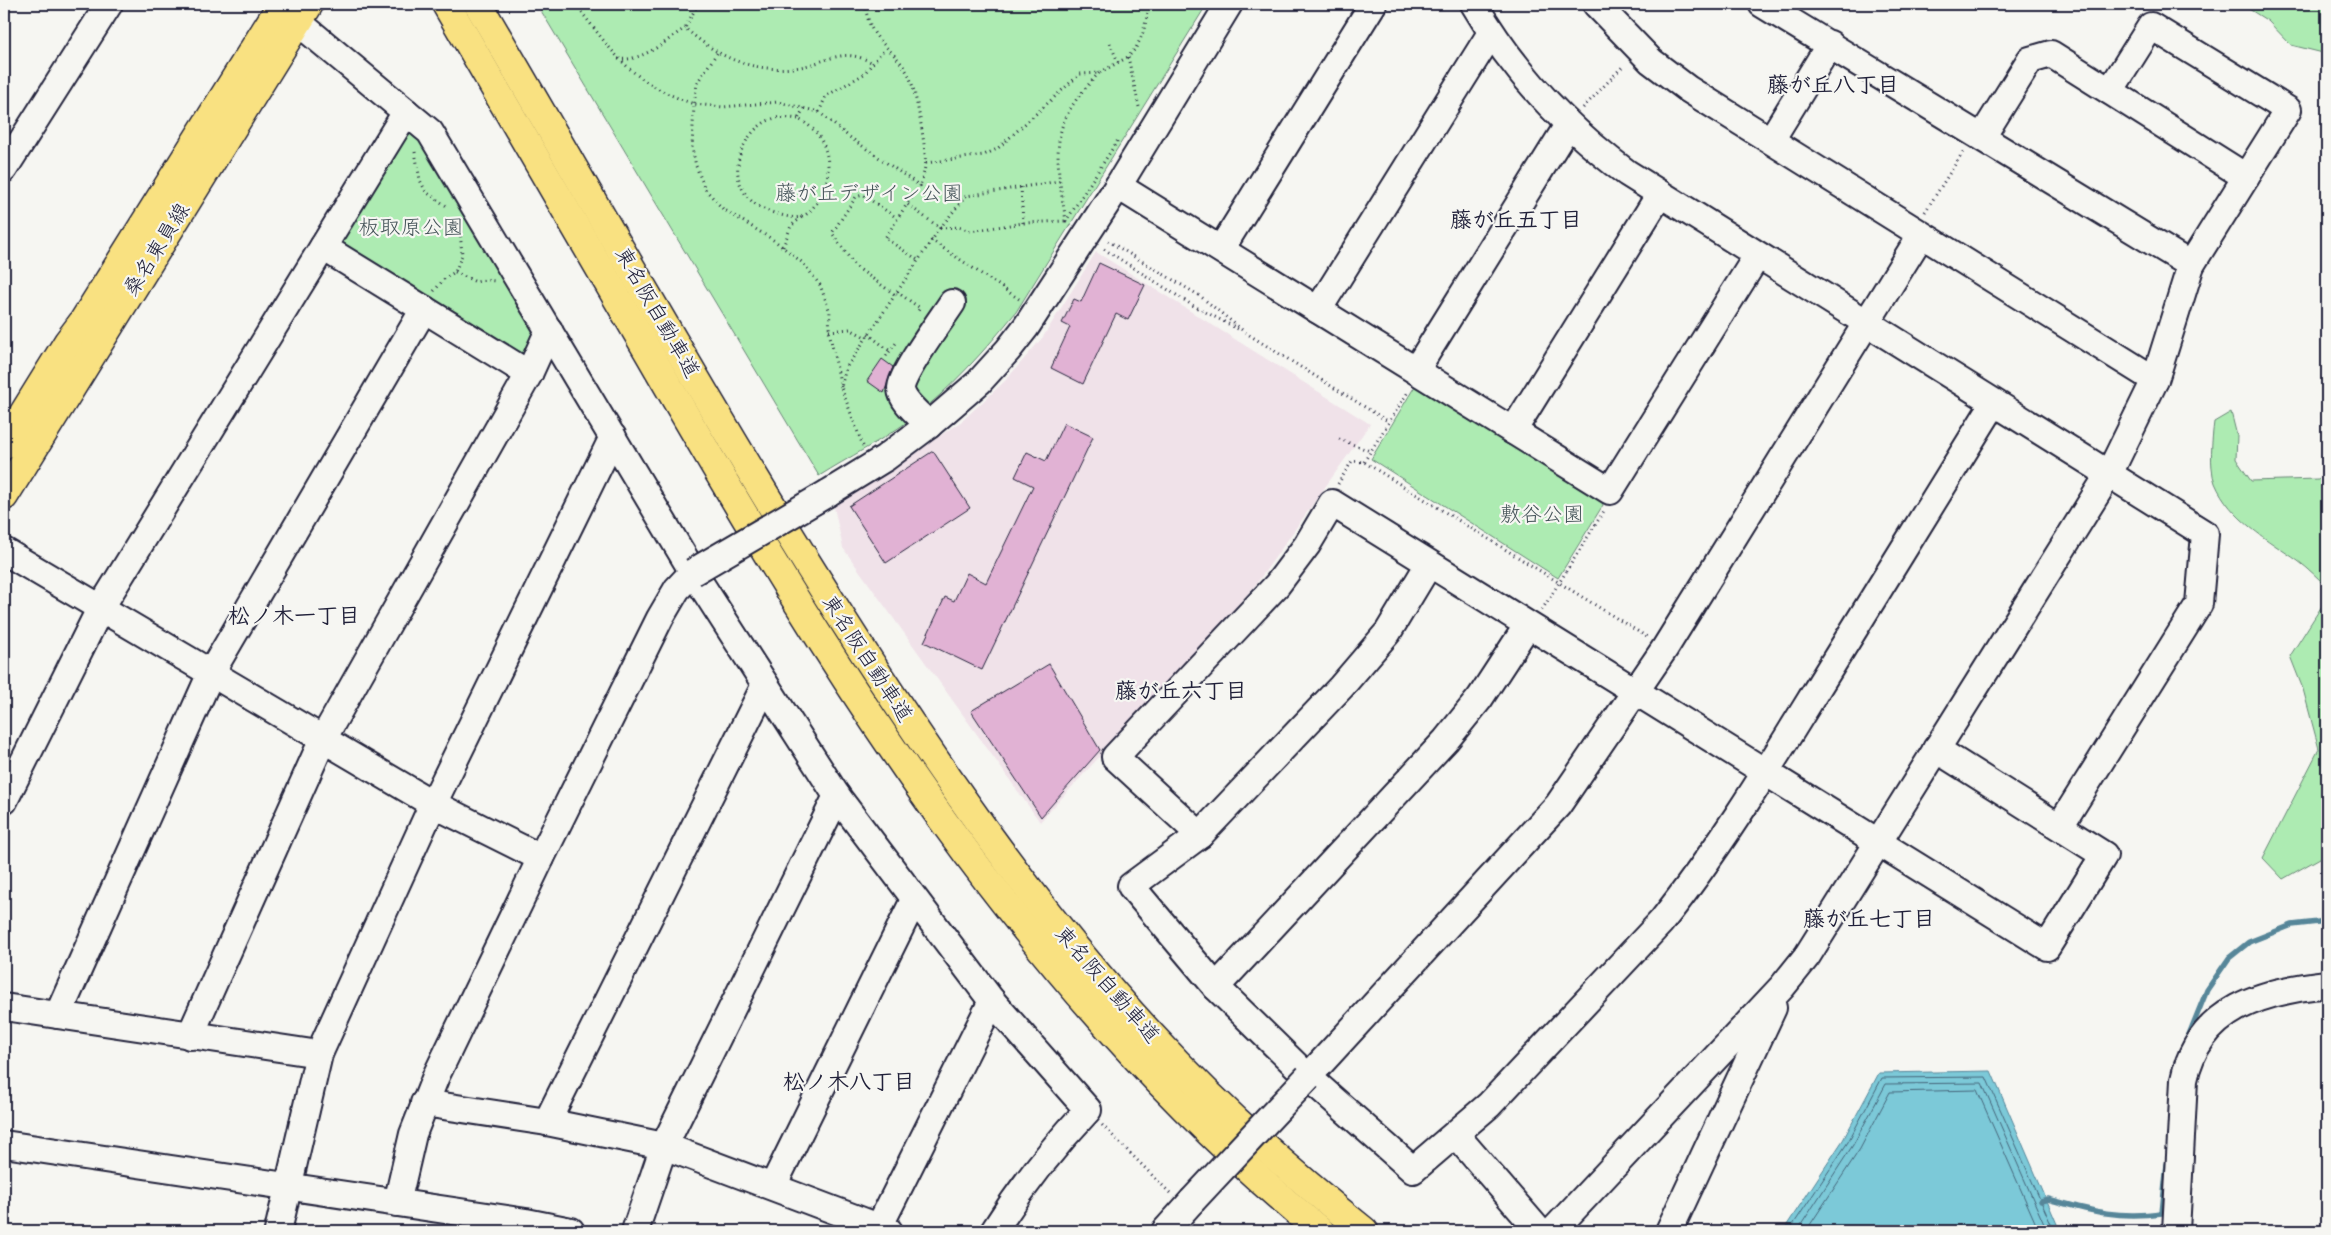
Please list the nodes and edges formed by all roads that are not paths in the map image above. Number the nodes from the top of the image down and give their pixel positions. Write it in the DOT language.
graph roads {
  1 [pos="109,4"];
  2 [pos="446,4"];
  3 [pos="478,4"];
  4 [pos="1228,4"];
  5 [pos="1373,4"];
  6 [pos="1474,4"];
  7 [pos="1596,4"];
  8 [pos="1762,4"];
  9 [pos="289,8"];
  10 [pos="1491,32"];
  11 [pos="1830,44"];
  12 [pos="2110,91"];
  13 [pos="406,112"];
  14 [pos="1568,125"];
  15 [pos="1979,134"];
  16 [pos="1771,140"];
  17 [pos="8,154"];
  18 [pos="2246,177"];
  19 [pos="1118,186"];
  20 [pos="1660,194"];
  21 [pos="1922,225"];
  22 [pos="323,247"];
  23 [pos="1221,249"];
  24 [pos="1757,256"];
  25 [pos="2191,265"];
  26 [pos="952,303"];
  27 [pos="424,309"];
  28 [pos="1318,310"];
  29 [pos="1867,323"];
  30 [pos="549,330"];
  31 [pos="1418,371"];
  32 [pos="528,374"];
  33 [pos="2155,380"];
  34 [pos="1994,403"];
  35 [pos="929,425"];
  36 [pos="1513,431"];
  37 [pos="613,437"];
  38 [pos="4,445"];
  39 [pos="2109,474"];
  40 [pos="4,496"];
  41 [pos="4,552"];
  42 [pos="1429,564"];
  43 [pos="693,572"];
  44 [pos="100,609"];
  45 [pos="1529,627"];
  46 [pos="211,674"];
  47 [pos="765,685"];
  48 [pos="1636,693"];
  49 [pos="323,739"];
  50 [pos="1936,749"];
  51 [pos="1765,774"];
  52 [pos="837,796"];
  53 [pos="4,801"];
  54 [pos="433,804"];
  55 [pos="2060,826"];
  56 [pos="1200,835"];
  57 [pos="1878,844"];
  58 [pos="541,858"];
  59 [pos="914,900"];
  60 [pos="2327,984"];
  61 [pos="1216,987"];
  62 [pos="1782,987"];
  63 [pos="992,1001"];
  64 [pos="4,1007"];
  65 [pos="58,1015"];
  66 [pos="190,1036"];
  67 [pos="319,1054"];
  68 [pos="1308,1077"];
  69 [pos="424,1103"];
  70 [pos="547,1122"];
  71 [pos="1456,1135"];
  72 [pos="4,1144"];
  73 [pos="664,1146"];
  74 [pos="773,1186"];
  75 [pos="288,1187"];
  76 [pos="397,1203"];
  77 [pos="884,1229"];
  78 [pos="278,1231"];
  79 [pos="571,1231"];
  80 [pos="635,1231"];
  81 [pos="994,1231"];
  82 [pos="1165,1231"];
  83 [pos="1320,1231"];
  84 [pos="1364,1231"];
  85 [pos="1538,1231"];
  86 [pos="1553,1231"];
  87 [pos="1669,1231"];
  88 [pos="2176,1231"];
  1 -- 17 [label="street"];
  2 -- 83 [label="main road, 東名阪自動車道"];
  3 -- 84 [label="main road, 東名阪自動車道"];
  4 -- 19 [label="street"];
  5 -- 23 [label="street"];
  6 -- 10 [label="street"];
  7 -- 16 [label="street"];
  8 -- 11 [label="street"];
  9 -- 13 [label="street"];
  9 -- 38 [label="main road, 桑名東員線"];
  9 -- 40 [label="main road, 桑名東員線"];
  10 -- 14 [label="street"];
  10 -- 28 [label="street"];
  11 -- 15 [label="street"];
  11 -- 16 [label="street"];
  12 -- 15 [label="street"];
  12 -- 18 [label="street"];
  12 -- 18 [label="street"];
  13 -- 22 [label="street"];
  13 -- 30 [label="street"];
  14 -- 20 [label="street"];
  14 -- 31 [label="street"];
  15 -- 25 [label="street"];
  16 -- 21 [label="street"];
  18 -- 25 [label="street"];
  19 -- 23 [label="street"];
  19 -- 35 [label="street"];
  20 -- 24 [label="street"];
  20 -- 36 [label="street"];
  21 -- 29 [label="street"];
  21 -- 33 [label="street"];
  22 -- 27 [label="street"];
  22 -- 44 [label="street"];
  23 -- 28 [label="street"];
  24 -- 29 [label="street"];
  24 -- 36 [label="street"];
  25 -- 33 [label="street"];
  26 -- 35 [label="street"];
  27 -- 32 [label="street"];
  27 -- 46 [label="street"];
  28 -- 31 [label="street"];
  29 -- 34 [label="street"];
  29 -- 48 [label="street"];
  30 -- 32 [label="street"];
  30 -- 37 [label="street"];
  31 -- 36 [label="street"];
  32 -- 49 [label="street"];
  33 -- 39 [label="street"];
  34 -- 39 [label="street"];
  34 -- 51 [label="street"];
  35 -- 43 [label="street, bridge"];
  37 -- 43 [label="street"];
  37 -- 54 [label="street"];
  39 -- 50 [label="street"];
  39 -- 55 [label="street"];
  41 -- 44 [label="street"];
  42 -- 45 [label="street"];
  42 -- 56 [label="street"];
  42 -- 56 [label="street"];
  43 -- 47 [label="street"];
  43 -- 58 [label="street"];
  44 -- 46 [label="street"];
  44 -- 53 [label="street"];
  45 -- 48 [label="street"];
  45 -- 61 [label="street"];
  46 -- 49 [label="street"];
  46 -- 65 [label="street"];
  47 -- 52 [label="street"];
  47 -- 70 [label="street"];
  48 -- 51 [label="street"];
  48 -- 68 [label="street"];
  49 -- 54 [label="street"];
  49 -- 66 [label="street"];
  50 -- 55 [label="street"];
  50 -- 57 [label="street"];
  51 -- 57 [label="street"];
  51 -- 71 [label="street"];
  52 -- 59 [label="street"];
  52 -- 73 [label="street"];
  54 -- 58 [label="street"];
  54 -- 67 [label="street"];
  55 -- 57 [label="street"];
  56 -- 61 [label="street"];
  57 -- 62 [label="street"];
  58 -- 69 [label="street"];
  59 -- 63 [label="street"];
  59 -- 74 [label="street"];
  60 -- 88 [label="street"];
  61 -- 68 [label="street"];
  62 -- 86 [label="street"];
  62 -- 87 [label="street"];
  63 -- 77 [label="street"];
  63 -- 81 [label="street"];
  64 -- 65 [label="street"];
  65 -- 66 [label="street"];
  66 -- 67 [label="street"];
  67 -- 75 [label="street"];
  68 -- 71 [label="street"];
  68 -- 82 [label="street, bridge"];
  69 -- 70 [label="street"];
  69 -- 76 [label="street"];
  70 -- 73 [label="street"];
  71 -- 85 [label="street"];
  72 -- 75 [label="street"];
  73 -- 74 [label="street"];
  73 -- 80 [label="street"];
  74 -- 77 [label="street"];
  75 -- 76 [label="street"];
  75 -- 78 [label="street"];
  76 -- 79 [label="street"];
}
